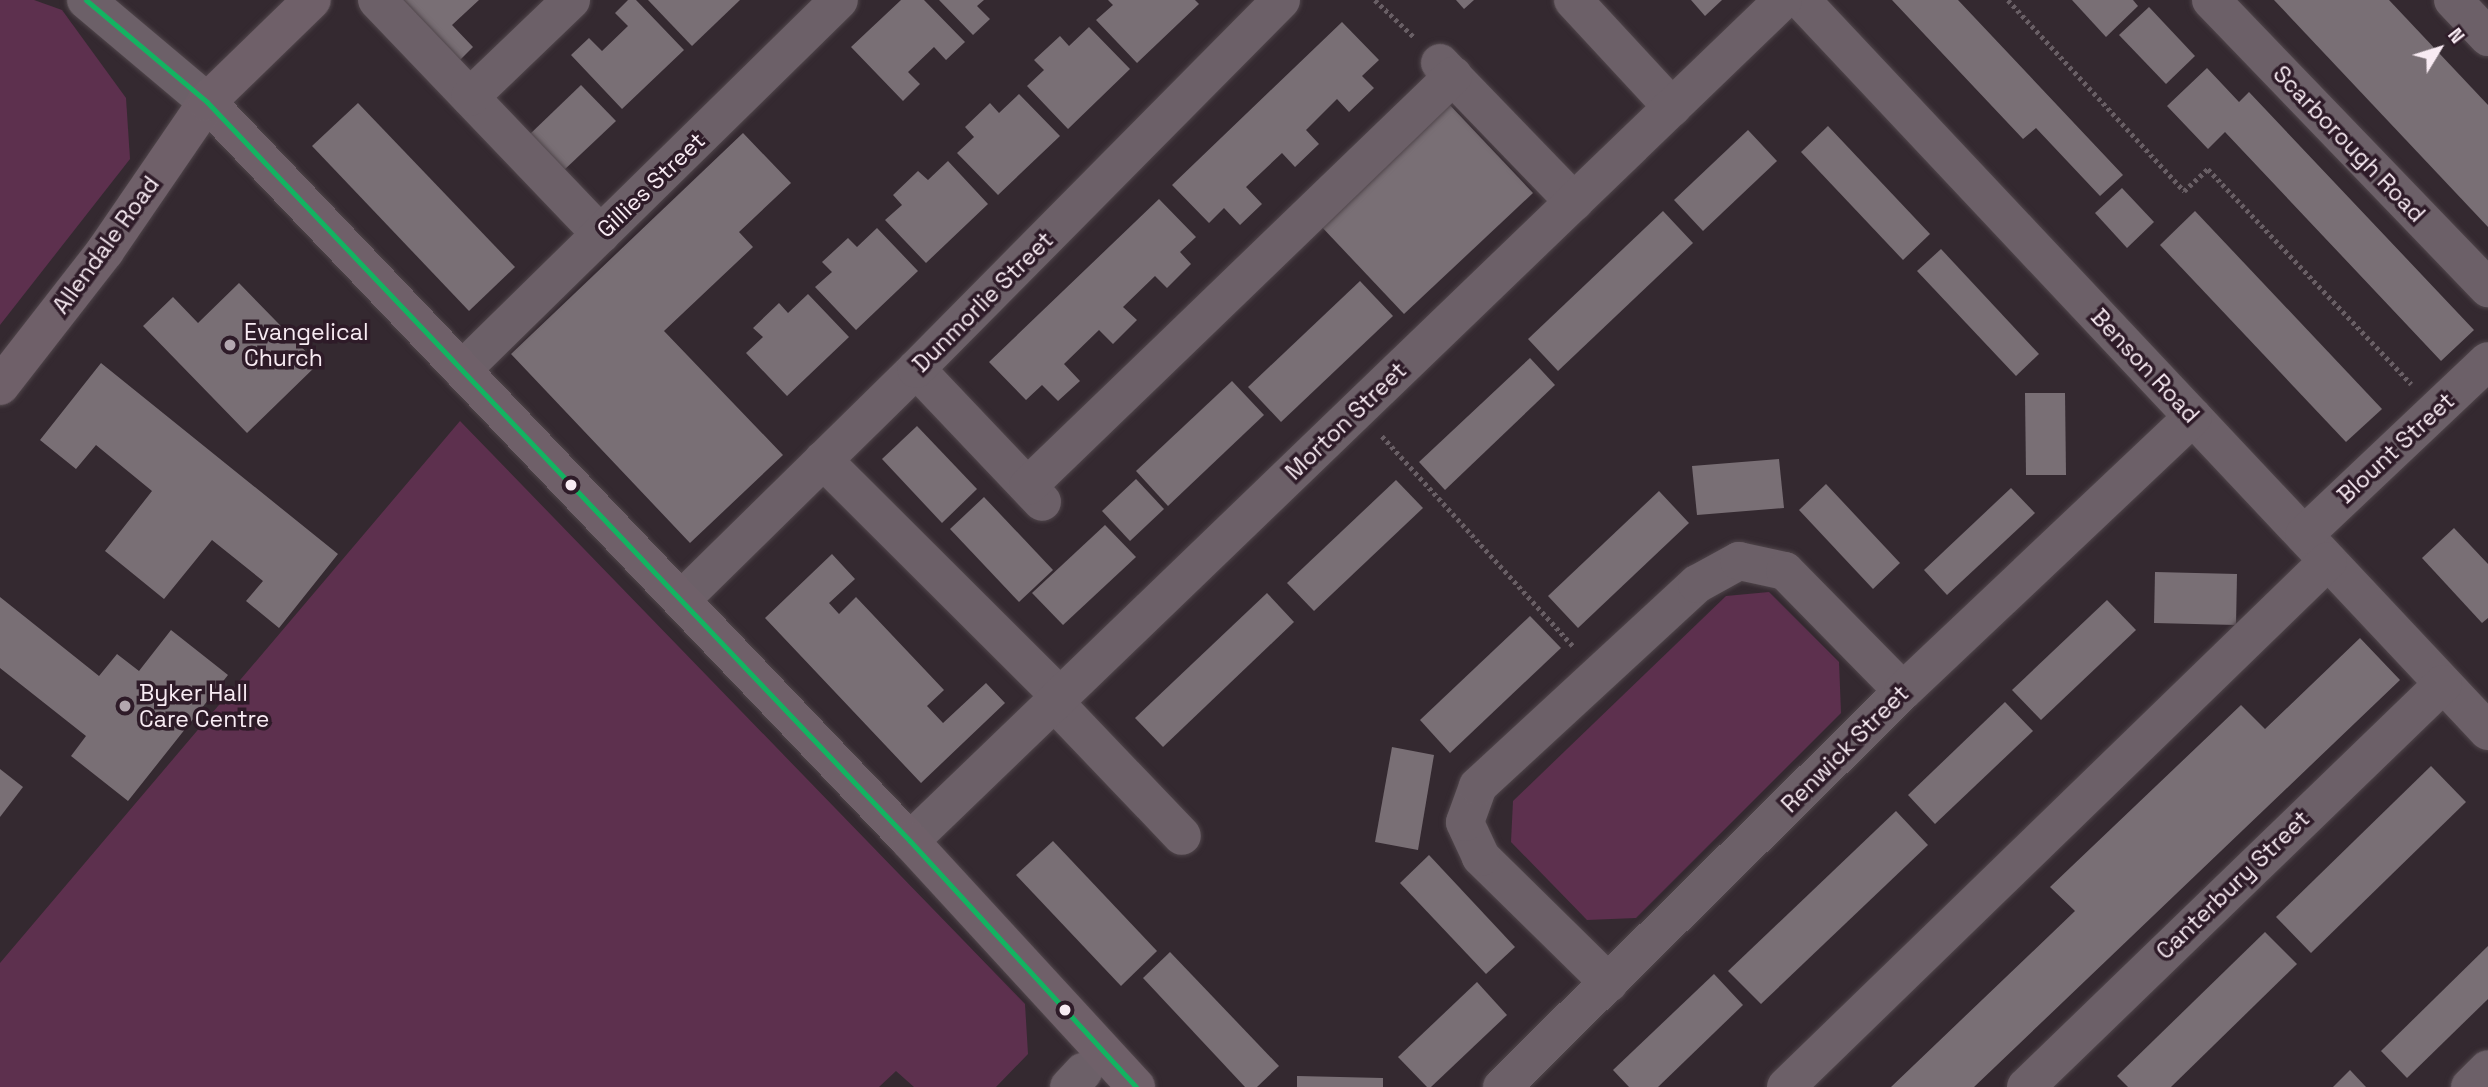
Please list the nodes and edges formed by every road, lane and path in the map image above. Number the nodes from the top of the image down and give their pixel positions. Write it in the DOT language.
graph roads {
  1 [pos="86,0"];
  2 [pos="312,0"];
  3 [pos="377,0"];
  4 [pos="571,0"];
  5 [pos="839,0"];
  6 [pos="1281,0"];
  7 [pos="1375,0"];
  8 [pos="1573,0"];
  9 [pos="1783,0"];
  10 [pos="1801,0"];
  11 [pos="2008,0"];
  12 [pos="2211,0"];
  13 [pos="2453,0"];
  14 [pos="2488,37"];
  15 [pos="1447,69"];
  16 [pos="470,97"];
  17 [pos="207,102"];
  18 [pos="1672,107"];
  19 [pos="1573,202"];
  20 [pos="601,234"];
  21 [pos="2488,288"];
  22 [pos="2488,361"];
  23 [pos="916,369"];
  24 [pos="462,370"];
  25 [pos="0,386"];
  26 [pos="1358,410"];
  27 [pos="2436,410"];
  28 [pos="2193,418"];
  29 [pos="824,460"];
  30 [pos="2316,548"];
  31 [pos="681,600"];
  32 [pos="1599,674"];
  33 [pos="2443,684"];
  34 [pos="1903,691"];
  35 [pos="1057,699"];
  36 [pos="2488,732"];
  37 [pos="1182,836"];
  38 [pos="910,841"];
  39 [pos="1609,983"];
  40 [pos="2488,1069"];
  41 [pos="1136,1087"];
  42 [pos="1502,1087"];
  43 [pos="1786,1087"];
  44 [pos="2026,1087"];
  45 [pos="2470,1087"];
  1 -- 17 [label="street"];
  2 -- 17 [label="main road, Allendale Road"];
  3 -- 16 [label="street"];
  4 -- 16 [label="street"];
  5 -- 20 [label="street, Gillies Street"];
  6 -- 23 [label="street, Dunmorlie Street"];
  7 -- 15 [label="path"];
  8 -- 18 [label="street"];
  9 -- 18 [label="street, Morton Street"];
  10 -- 28 [label="street, Benson Road"];
  11 -- 27 [label="path"];
  12 -- 21 [label="street, Scarborough Road"];
  13 -- 14 [label="street"];
  15 -- 19 [label="street"];
  15 -- 23 [label="street"];
  16 -- 20 [label="street"];
  17 -- 24 [label="main road"];
  17 -- 25 [label="main road, Allendale Road"];
  18 -- 19 [label="street, Morton Street"];
  19 -- 26 [label="street, Morton Street"];
  20 -- 24 [label="street, Gillies Street"];
  22 -- 27 [label="street, Blount Street"];
  23 -- 29 [label="street, Dunmorlie Street"];
  24 -- 31 [label="main road"];
  26 -- 32 [label="path"];
  26 -- 35 [label="street, Morton Street"];
  27 -- 30 [label="street, Blount Street"];
  28 -- 30 [label="street, Benson Road"];
  28 -- 34 [label="street, Renwick Street"];
  29 -- 31 [label="street, Dunmorlie Street"];
  29 -- 35 [label="street"];
  30 -- 33 [label="street, Benson Road"];
  30 -- 43 [label="street, Blount Street"];
  31 -- 38 [label="main road"];
  32 -- 34 [label="street"];
  32 -- 39 [label="street"];
  33 -- 36 [label="street, Benson Road"];
  33 -- 44 [label="street, Canterbury Street"];
  34 -- 39 [label="street, Renwick Street"];
  35 -- 37 [label="street"];
  35 -- 38 [label="street, Morton Street"];
  38 -- 41 [label="main road"];
  39 -- 42 [label="street, Renwick Street"];
  40 -- 45 [label="street"];
}
